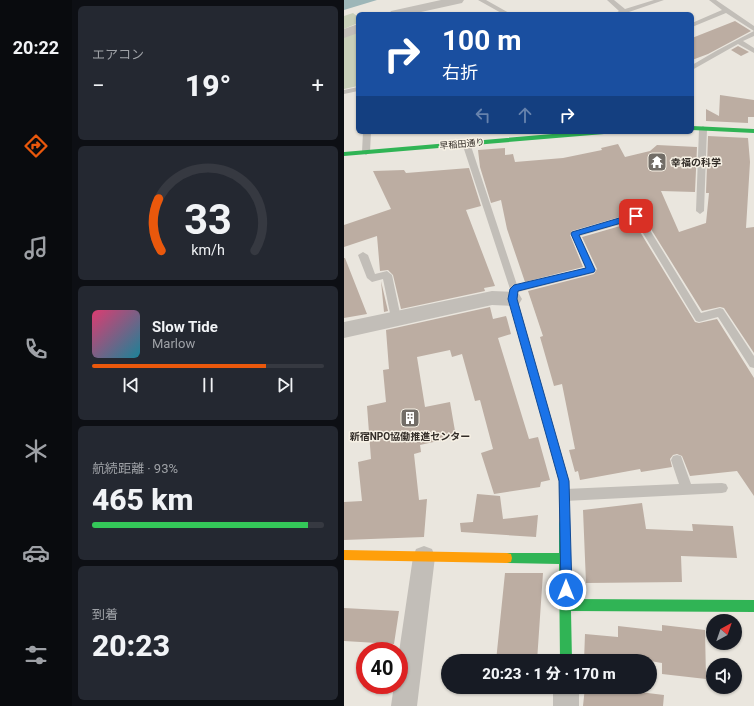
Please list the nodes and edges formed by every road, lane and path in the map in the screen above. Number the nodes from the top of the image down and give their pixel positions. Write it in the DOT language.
graph roads {
  1 [pos="458,0"];
  2 [pos="481,0"];
  3 [pos="610,0"];
  4 [pos="661,0"];
  5 [pos="712,0"];
  6 [pos="727,10"];
  7 [pos="405,12"];
  8 [pos="504,12"];
  9 [pos="620,12"];
  10 [pos="624,12"];
  11 [pos="694,24"];
  12 [pos="356,29"];
  13 [pos="754,29"];
  14 [pos="754,33"];
  15 [pos="344,34"];
  16 [pos="738,41"];
  17 [pos="754,51"];
  18 [pos="694,67"];
  19 [pos="356,90"];
  20 [pos="344,92"];
  21 [pos="694,128"];
  22 [pos="703,129"];
  23 [pos="754,131"];
  24 [pos="367,134"];
  25 [pos="553,134"];
  26 [pos="530,135"];
  27 [pos="466,143"];
  28 [pos="366,152"];
  29 [pos="344,154"];
  30 [pos="700,210"];
  31 [pos="363,255"];
  32 [pos="513,294"];
  33 [pos="396,318"];
  34 [pos="345,326"];
  35 [pos="754,364"];
  36 [pos="677,460"];
  37 [pos="722,488"];
  38 [pos="687,490"];
  39 [pos="564,495"];
  40 [pos="344,555"];
  41 [pos="424,556"];
  42 [pos="566,559"];
  43 [pos="566,605"];
  44 [pos="754,606"];
  45 [pos="566,654"];
  46 [pos="566,694"];
  47 [pos="404,706"];
  48 [pos="566,706"];
  1 -- 7 [label="street"];
  2 -- 8 [label="lane"];
  3 -- 9 [label="lane"];
  4 -- 10 [label="lane"];
  5 -- 6 [label="lane"];
  6 -- 11 [label="lane"];
  6 -- 13 [label="lane"];
  12 -- 15 [label="street"];
  14 -- 16 [label="lane"];
  16 -- 17 [label="lane"];
  16 -- 18 [label="lane"];
  19 -- 20 [label="lane"];
  21 -- 22 [label="street"];
  22 -- 23 [label="street"];
  22 -- 30 [label="lane"];
  24 -- 28 [label="lane"];
  25 -- 26 [label="street, 早稲田通り"];
  26 -- 27 [label="street, 早稲田通り"];
  27 -- 28 [label="street, 早稲田通り"];
  27 -- 32 [label="lane"];
  28 -- 29 [label="street, 早稲田通り"];
  31 -- 33 [label="lane"];
  32 -- 33 [label="street"];
  32 -- 35 [label="lane"];
  32 -- 39 [label="street"];
  33 -- 34 [label="street"];
  36 -- 38 [label="lane"];
  37 -- 38 [label="lane"];
  38 -- 39 [label="lane"];
  39 -- 42 [label="street"];
  40 -- 41 [label="street"];
  41 -- 42 [label="street"];
  41 -- 47 [label="street"];
  42 -- 43 [label="street"];
  43 -- 44 [label="street"];
  43 -- 45 [label="street"];
  46 -- 48 [label="street"];
}
